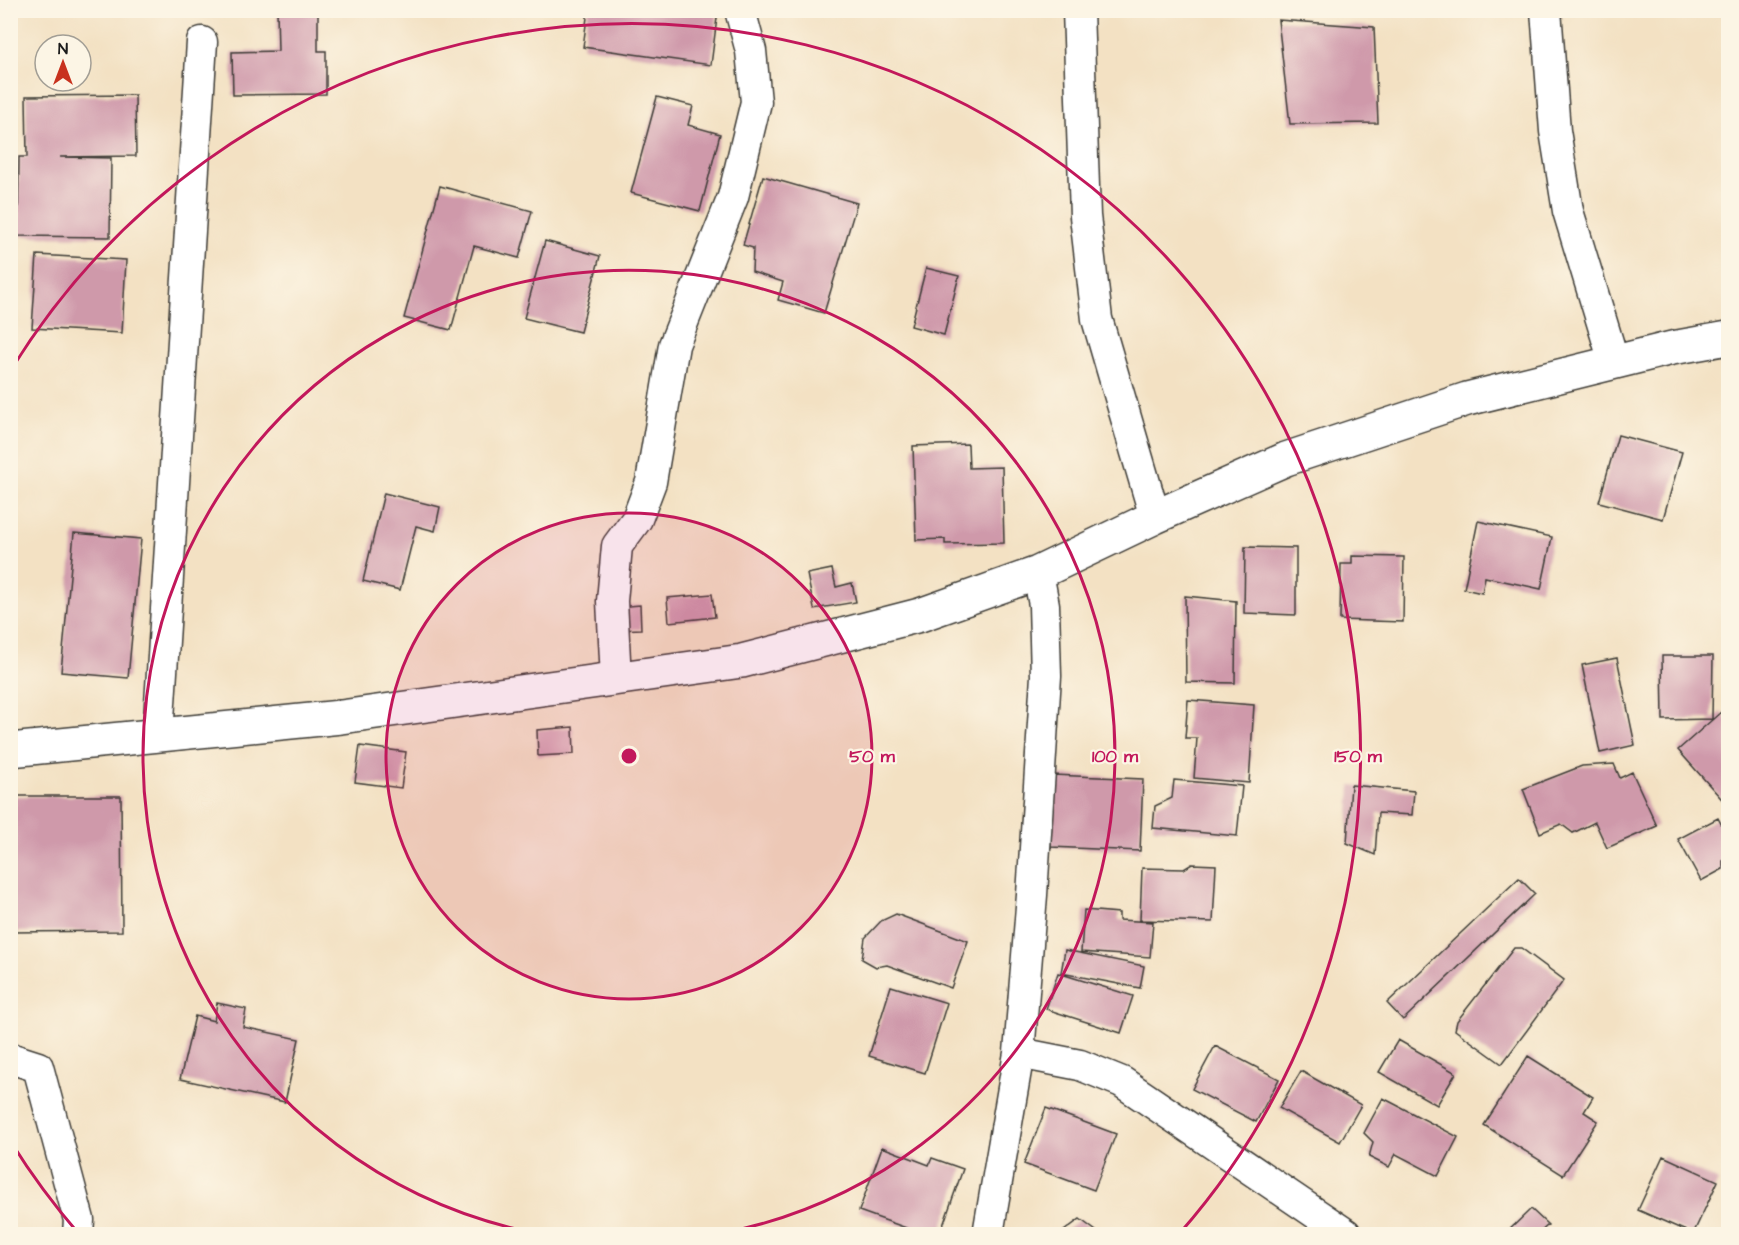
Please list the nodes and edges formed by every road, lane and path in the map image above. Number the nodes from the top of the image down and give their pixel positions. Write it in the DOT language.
graph roads {
  1 [pos="740,10"];
  2 [pos="1078,10"];
  3 [pos="1546,10"];
  4 [pos="202,42"];
  5 [pos="1728,338"];
  6 [pos="1614,362"];
  7 [pos="1155,517"];
  8 [pos="1038,573"];
  9 [pos="616,679"];
  10 [pos="158,735"];
  11 [pos="10,750"];
  12 [pos="1019,1053"];
  13 [pos="10,1058"];
  14 [pos="78,1234"];
  15 [pos="988,1234"];
  16 [pos="1346,1234"];
  1 -- 9 [label="street"];
  2 -- 7 [label="street"];
  3 -- 6 [label="street"];
  4 -- 10 [label="street"];
  5 -- 6 [label="street"];
  6 -- 7 [label="street"];
  7 -- 8 [label="street"];
  8 -- 9 [label="street"];
  8 -- 12 [label="street"];
  9 -- 10 [label="street"];
  10 -- 11 [label="street"];
  12 -- 15 [label="street"];
  12 -- 16 [label="street"];
  13 -- 14 [label="street"];
}
